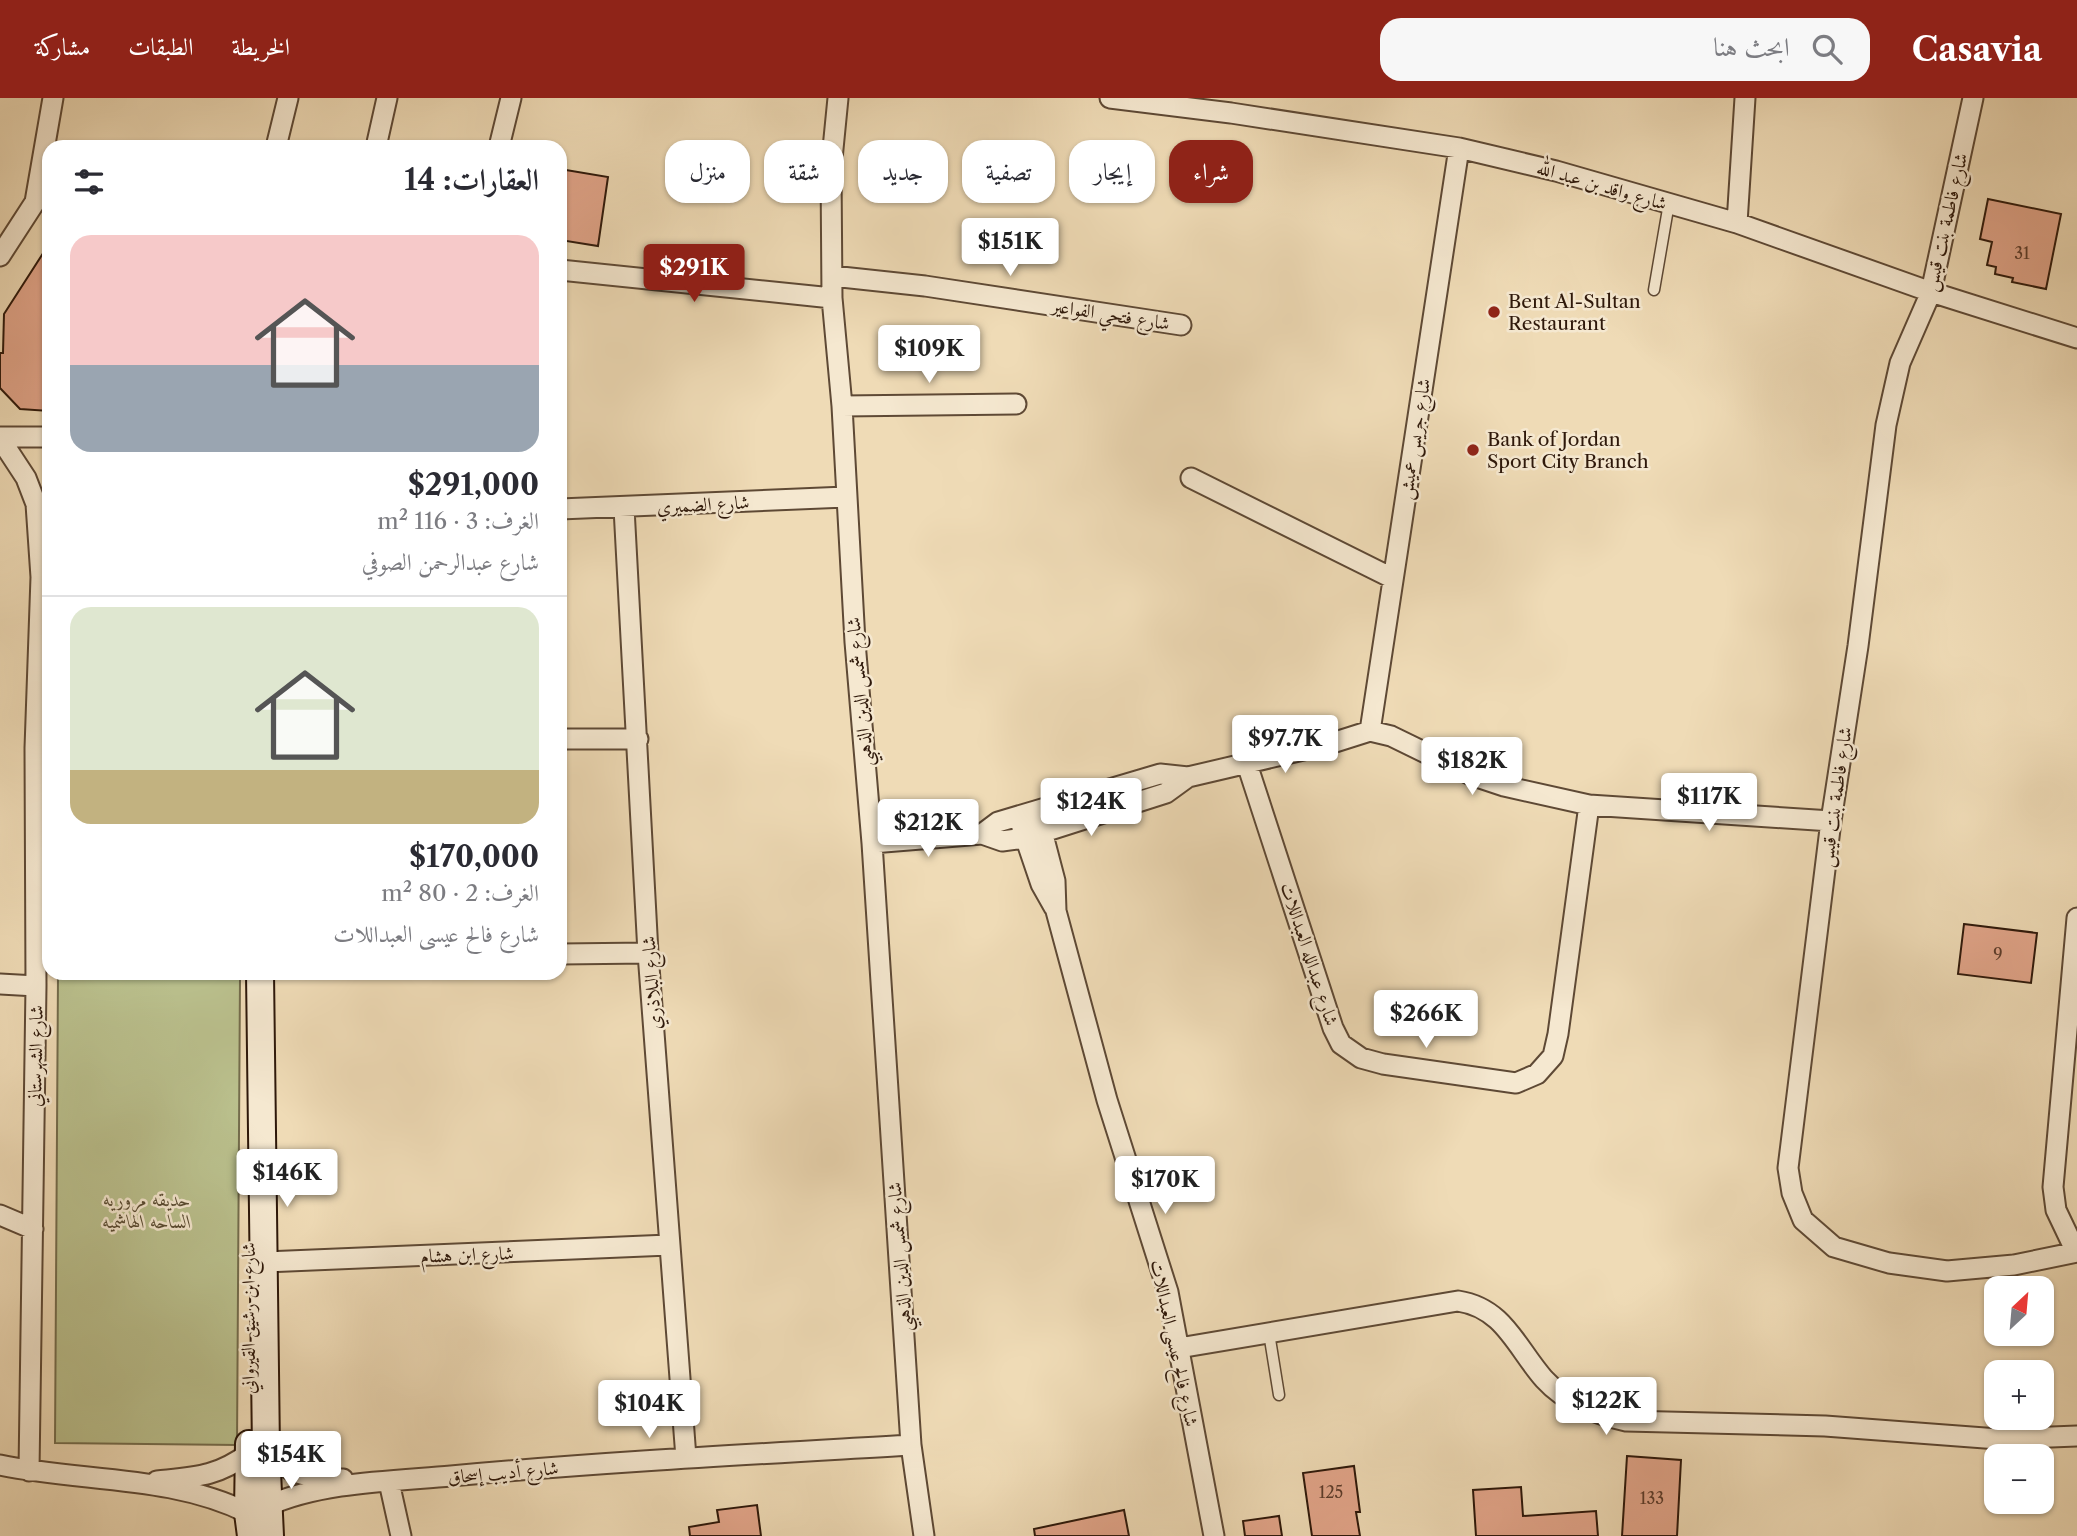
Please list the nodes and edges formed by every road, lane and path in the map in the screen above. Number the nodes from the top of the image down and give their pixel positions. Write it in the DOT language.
graph roads {
  1 [pos="53,98"];
  2 [pos="288,98"];
  3 [pos="387,98"];
  4 [pos="511,98"];
  5 [pos="838,98"];
  6 [pos="1110,98"];
  7 [pos="1745,98"];
  8 [pos="1973,98"];
  9 [pos="1232,106"];
  10 [pos="49,140"];
  11 [pos="278,140"];
  12 [pos="378,140"];
  13 [pos="501,140"];
  14 [pos="1459,148"];
  15 [pos="1669,203"];
  16 [pos="42,204"];
  17 [pos="1737,223"];
  18 [pos="0,256"];
  19 [pos="567,271"];
  20 [pos="832,276"];
  21 [pos="1654,290"];
  22 [pos="1931,292"];
  23 [pos="832,298"];
  24 [pos="1181,325"];
  25 [pos="2077,338"];
  26 [pos="1016,404"];
  27 [pos="842,405"];
  28 [pos="42,437"];
  29 [pos="0,440"];
  30 [pos="1191,478"];
  31 [pos="846,497"];
  32 [pos="624,508"];
  33 [pos="567,509"];
  34 [pos="1392,578"];
  35 [pos="42,596"];
  36 [pos="42,659"];
  37 [pos="1370,731"];
  38 [pos="567,739"];
  39 [pos="638,739"];
  40 [pos="1247,764"];
  41 [pos="1188,777"];
  42 [pos="1590,805"];
  43 [pos="1028,814"];
  44 [pos="42,817"];
  45 [pos="1830,821"];
  46 [pos="1044,832"];
  47 [pos="982,834"];
  48 [pos="1025,838"];
  49 [pos="872,843"];
  50 [pos="1056,911"];
  51 [pos="2077,918"];
  52 [pos="648,953"];
  53 [pos="567,954"];
  54 [pos="42,958"];
  55 [pos="247,980"];
  56 [pos="260,980"];
  57 [pos="0,984"];
  58 [pos="36,986"];
  59 [pos="0,1215"];
  60 [pos="33,1229"];
  61 [pos="669,1245"];
  62 [pos="2076,1252"];
  63 [pos="265,1262"];
  64 [pos="1269,1333"];
  65 [pos="1179,1348"];
  66 [pos="1279,1395"];
  67 [pos="2077,1436"];
  68 [pos="911,1445"];
  69 [pos="257,1452"];
  70 [pos="686,1458"];
  71 [pos="0,1465"];
  72 [pos="29,1471"];
  73 [pos="389,1482"];
  74 [pos="138,1483"];
  75 [pos="256,1518"];
  76 [pos="270,1536"];
  77 [pos="401,1536"];
  78 [pos="924,1536"];
  79 [pos="1214,1536"];
  1 -- 10 [label="street"];
  2 -- 11 [label="street"];
  3 -- 12 [label="street"];
  4 -- 13 [label="street"];
  5 -- 20 [label="street, شارع شمس الدين الذهبي"];
  6 -- 9 [label="street, شارع واقد بن عبد الله"];
  7 -- 17 [label="street"];
  8 -- 22 [label="street, شارع فاطمة بنت قيس"];
  9 -- 14 [label="street, شارع واقد بن عبد الله"];
  14 -- 15 [label="street, شارع واقد بن عبد الله"];
  14 -- 34 [label="street, شارع جريس عميش"];
  15 -- 17 [label="street, شارع واقد بن عبد الله"];
  15 -- 21 [label="lane"];
  16 -- 18 [label="street"];
  17 -- 22 [label="street, شارع واقد بن عبد الله"];
  19 -- 23 [label="street"];
  20 -- 23 [label="street, شارع شمس الدين الذهبي"];
  20 -- 24 [label="street, شارع فتحي الفواعير"];
  22 -- 25 [label="street, شارع واقد بن عبد الله"];
  22 -- 45 [label="street, شارع فاطمة بنت قيس"];
  23 -- 27 [label="street, شارع شمس الدين الذهبي"];
  26 -- 27 [label="street"];
  27 -- 31 [label="street, شارع شمس الدين الذهبي"];
  28 -- 29 [label="street"];
  29 -- 35 [label="street, شارع الشهرستاني"];
  30 -- 34 [label="street"];
  31 -- 32 [label="street, شارع الضميري"];
  31 -- 49 [label="street, شارع شمس الدين الذهبي"];
  32 -- 33 [label="street, شارع الضميري"];
  32 -- 39 [label="street, شارع البلاذري"];
  34 -- 37 [label="street, شارع جريس عميش"];
  36 -- 44 [label="street, شارع الشهرستاني"];
  37 -- 40 [label="street"];
  37 -- 42 [label="street"];
  38 -- 39 [label="street"];
  39 -- 52 [label="street, شارع البلاذري"];
  40 -- 41 [label="street"];
  40 -- 42 [label="street, شارع عبدالله العبداللات"];
  41 -- 43 [label="street"];
  41 -- 46 [label="street"];
  42 -- 45 [label="street"];
  43 -- 46 [label="street, شارع فالح عيسى العبداللات"];
  43 -- 47 [label="street"];
  43 -- 48 [label="street, شارع فالح عيسى العبداللات"];
  45 -- 62 [label="street, شارع فاطمة بنت قيس"];
  46 -- 48 [label="street"];
  46 -- 50 [label="street, شارع فالح عيسى العبداللات"];
  47 -- 48 [label="street"];
  47 -- 49 [label="street"];
  48 -- 50 [label="street, شارع فالح عيسى العبداللات"];
  49 -- 68 [label="street, شارع شمس الدين الذهبي"];
  50 -- 65 [label="street, شارع فالح عيسى العبداللات"];
  51 -- 62 [label="street"];
  52 -- 53 [label="street"];
  52 -- 61 [label="street, شارع البلاذري"];
  54 -- 58 [label="street, شارع الشهرستاني"];
  55 -- 69 [label="main road, شارع ابن رشيق القيرواني"];
  56 -- 63 [label="main road, شارع ابن رشيق القيرواني"];
  57 -- 58 [label="street"];
  58 -- 60 [label="street, شارع الشهرستاني"];
  59 -- 60 [label="street"];
  60 -- 72 [label="street, شارع الشهرستاني"];
  61 -- 63 [label="street, شارع ابن هشام"];
  61 -- 70 [label="street, شارع البلاذري"];
  63 -- 69 [label="main road, شارع ابن رشيق القيرواني"];
  64 -- 65 [label="street"];
  64 -- 66 [label="lane"];
  64 -- 67 [label="street"];
  65 -- 79 [label="street, شارع فالح عيسى العبداللات"];
  68 -- 70 [label="street, شارع أديب إسحاق"];
  68 -- 78 [label="street, شارع شمس الدين الذهبي"];
  69 -- 73 [label="street, شارع أديب إسحاق"];
  69 -- 74 [label="street"];
  69 -- 75 [label="main road"];
  70 -- 73 [label="street, شارع أديب إسحاق"];
  71 -- 72 [label="street"];
  72 -- 74 [label="street"];
  73 -- 75 [label="street, شارع أديب إسحاق"];
  73 -- 77 [label="street"];
  74 -- 75 [label="street"];
  75 -- 76 [label="main road"];
}
